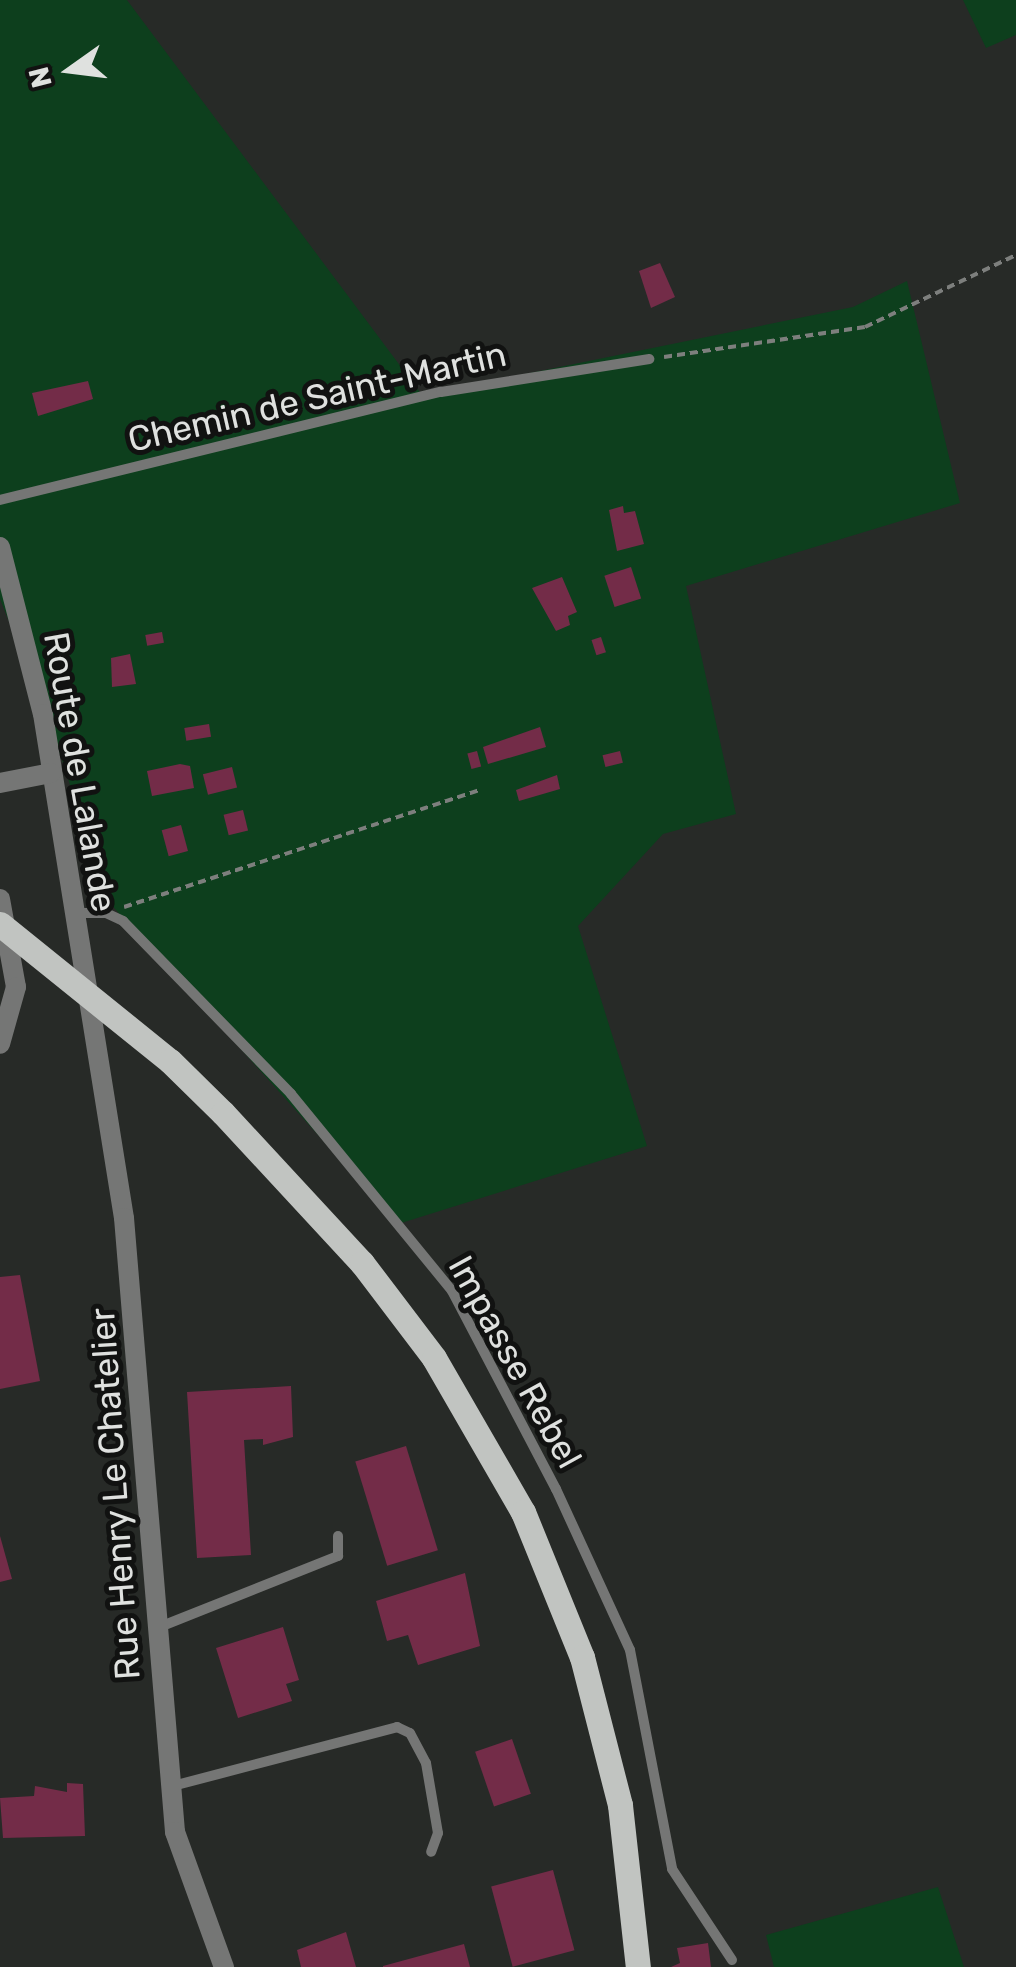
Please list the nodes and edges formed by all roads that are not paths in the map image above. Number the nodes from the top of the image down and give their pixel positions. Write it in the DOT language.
graph roads {
  1 [pos="650,359"];
  2 [pos="0,500"];
  3 [pos="0,547"];
  4 [pos="51,773"];
  5 [pos="0,783"];
  6 [pos="0,899"];
  7 [pos="73,913"];
  8 [pos="0,924"];
  9 [pos="87,1010"];
  10 [pos="0,1044"];
  11 [pos="338,1536"];
  12 [pos="156,1628"];
  13 [pos="168,1787"];
  14 [pos="431,1852"];
  15 [pos="732,1960"];
  16 [pos="224,1967"];
  17 [pos="638,1967"];
  1 -- 2 [label="lane, Chemin de Saint-Martin"];
  3 -- 4 [label="street, Route de Lalande"];
  4 -- 5 [label="street"];
  4 -- 7 [label="street, Route de Lalande"];
  6 -- 10 [label="street"];
  7 -- 9 [label="street, Route de Lalande"];
  7 -- 15 [label="lane, Impasse Rebel"];
  8 -- 17 [label="main road"];
  9 -- 12 [label="street, Rue Henry Le Chatelier"];
  11 -- 12 [label="lane"];
  12 -- 13 [label="street, Rue Henry Le Chatelier"];
  13 -- 14 [label="lane"];
  13 -- 16 [label="street, Rue Henry Le Chatelier"];
}
